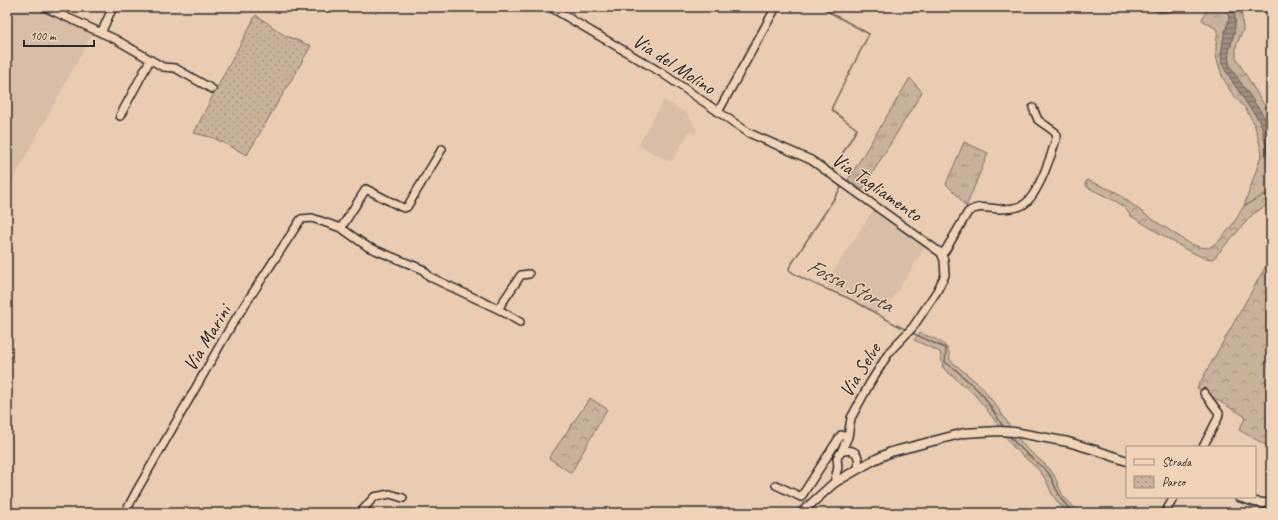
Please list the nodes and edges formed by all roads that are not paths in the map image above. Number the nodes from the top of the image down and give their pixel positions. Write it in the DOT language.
graph roads {
  1 [pos="44,7"];
  2 [pos="113,7"];
  3 [pos="550,7"];
  4 [pos="776,7"];
  5 [pos="102,33"];
  6 [pos="150,60"];
  7 [pos="212,89"];
  8 [pos="1033,108"];
  9 [pos="718,112"];
  10 [pos="120,116"];
  11 [pos="442,149"];
  12 [pos="341,228"];
  13 [pos="941,253"];
  14 [pos="529,274"];
  15 [pos="498,309"];
  16 [pos="520,322"];
  17 [pos="1204,393"];
  18 [pos="848,437"];
  19 [pos="1204,446"];
  20 [pos="841,452"];
  21 [pos="855,454"];
  22 [pos="872,461"];
  23 [pos="1126,461"];
  24 [pos="838,467"];
  25 [pos="858,469"];
  26 [pos="850,473"];
  27 [pos="834,483"];
  28 [pos="776,485"];
  29 [pos="402,498"];
  30 [pos="1173,498"];
  31 [pos="1242,498"];
  32 [pos="1271,504"];
  33 [pos="125,513"];
  34 [pos="360,513"];
  35 [pos="801,513"];
  36 [pos="1165,513"];
  1 -- 5 [label="street"];
  2 -- 5 [label="street"];
  3 -- 9 [label="street, Via del Molino"];
  4 -- 9 [label="street, Via del Molino"];
  5 -- 6 [label="street"];
  6 -- 7 [label="street"];
  6 -- 10 [label="street"];
  8 -- 13 [label="street"];
  9 -- 13 [label="street, Via Tagliamento"];
  11 -- 12 [label="street"];
  12 -- 15 [label="street, Via Marini"];
  12 -- 33 [label="street, Via Marini"];
  13 -- 18 [label="street, Via Selve"];
  14 -- 15 [label="street"];
  15 -- 16 [label="street, Via Marini"];
  17 -- 19 [label="street"];
  18 -- 20 [label="street, Via Selve"];
  18 -- 21 [label="street, Via Selve"];
  18 -- 28 [label="street"];
  20 -- 21 [label="street"];
  20 -- 24 [label="street, Via Selve"];
  21 -- 22 [label="street"];
  21 -- 25 [label="street, Via Selve"];
  22 -- 23 [label="main road"];
  22 -- 25 [label="main road"];
  24 -- 26 [label="street"];
  24 -- 27 [label="street, Via Selve"];
  25 -- 26 [label="main road"];
  26 -- 27 [label="main road"];
  27 -- 35 [label="main road"];
  29 -- 34 [label="street"];
  30 -- 36 [label="street"];
  31 -- 32 [label="main road"];
}
